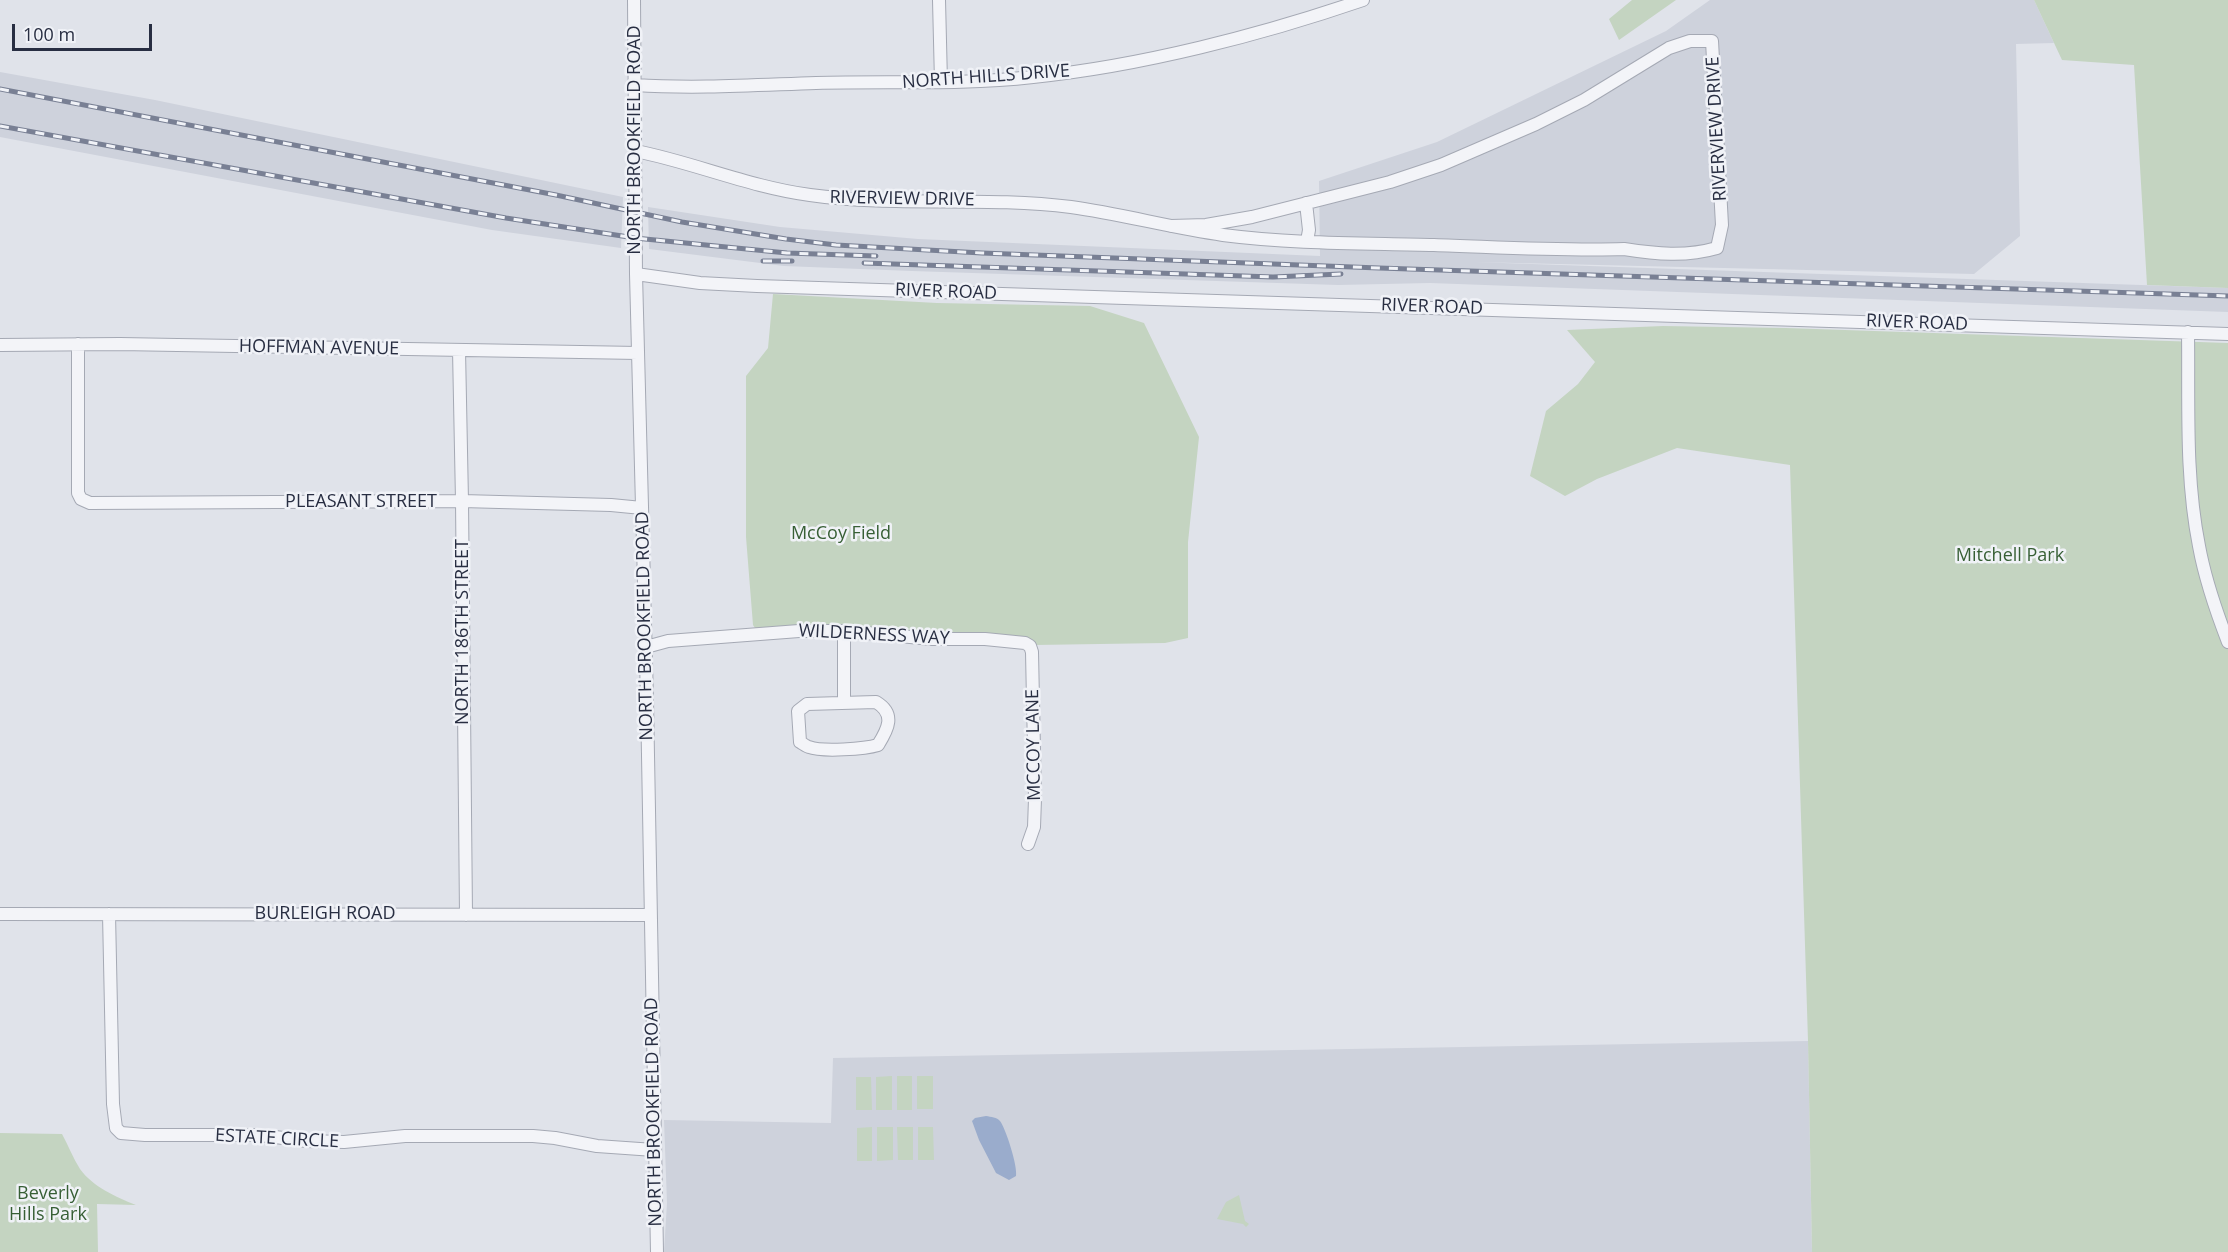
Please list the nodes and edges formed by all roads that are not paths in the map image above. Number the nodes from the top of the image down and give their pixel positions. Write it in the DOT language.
graph roads {
  1 [pos="634,0"];
  2 [pos="939,0"];
  3 [pos="1364,0"];
  4 [pos="941,82"];
  5 [pos="635,85"];
  6 [pos="636,151"];
  7 [pos="1306,203"];
  8 [pos="1171,226"];
  9 [pos="1308,241"];
  10 [pos="636,274"];
  11 [pos="2188,332"];
  12 [pos="2228,333"];
  13 [pos="78,344"];
  14 [pos="0,345"];
  15 [pos="459,350"];
  16 [pos="638,353"];
  17 [pos="462,501"];
  18 [pos="642,508"];
  19 [pos="844,631"];
  20 [pos="2228,642"];
  21 [pos="1030,646"];
  22 [pos="646,647"];
  23 [pos="844,703"];
  24 [pos="1028,843"];
  25 [pos="0,914"];
  26 [pos="109,914"];
  27 [pos="466,915"];
  28 [pos="650,915"];
  29 [pos="654,1150"];
  30 [pos="657,1252"];
  1 -- 5 [label="street, NORTH BROOKFIELD ROAD"];
  2 -- 4 [label="street"];
  3 -- 4 [label="street, NORTH HILLS DRIVE"];
  4 -- 5 [label="street, NORTH HILLS DRIVE"];
  5 -- 6 [label="street, NORTH BROOKFIELD ROAD"];
  6 -- 8 [label="street, RIVERVIEW DRIVE"];
  6 -- 10 [label="street, NORTH BROOKFIELD ROAD"];
  7 -- 8 [label="street, RIVERVIEW DRIVE"];
  7 -- 9 [label="street"];
  7 -- 9 [label="street, RIVERVIEW DRIVE"];
  8 -- 9 [label="street, RIVERVIEW DRIVE"];
  10 -- 11 [label="street, RIVER ROAD"];
  10 -- 16 [label="street, NORTH BROOKFIELD ROAD"];
  11 -- 12 [label="street, RIVER ROAD"];
  11 -- 20 [label="street"];
  13 -- 14 [label="street, HOFFMAN AVENUE"];
  13 -- 15 [label="street, HOFFMAN AVENUE"];
  13 -- 17 [label="street, PLEASANT STREET"];
  15 -- 16 [label="street, HOFFMAN AVENUE"];
  15 -- 17 [label="street, NORTH 186TH STREET"];
  16 -- 18 [label="street, NORTH BROOKFIELD ROAD"];
  17 -- 18 [label="street, PLEASANT STREET"];
  17 -- 27 [label="street, NORTH 186TH STREET"];
  18 -- 22 [label="street, NORTH BROOKFIELD ROAD"];
  19 -- 21 [label="street, WILDERNESS WAY"];
  19 -- 22 [label="street, WILDERNESS WAY"];
  19 -- 23 [label="street"];
  21 -- 24 [label="street, MCCOY LANE"];
  22 -- 28 [label="street, NORTH BROOKFIELD ROAD"];
  23 -- 23 [label="street"];
  25 -- 26 [label="street, BURLEIGH ROAD"];
  26 -- 27 [label="street, BURLEIGH ROAD"];
  26 -- 29 [label="street, ESTATE CIRCLE"];
  27 -- 28 [label="street, BURLEIGH ROAD"];
  28 -- 29 [label="street, NORTH BROOKFIELD ROAD"];
  29 -- 30 [label="street, NORTH BROOKFIELD ROAD"];
}
